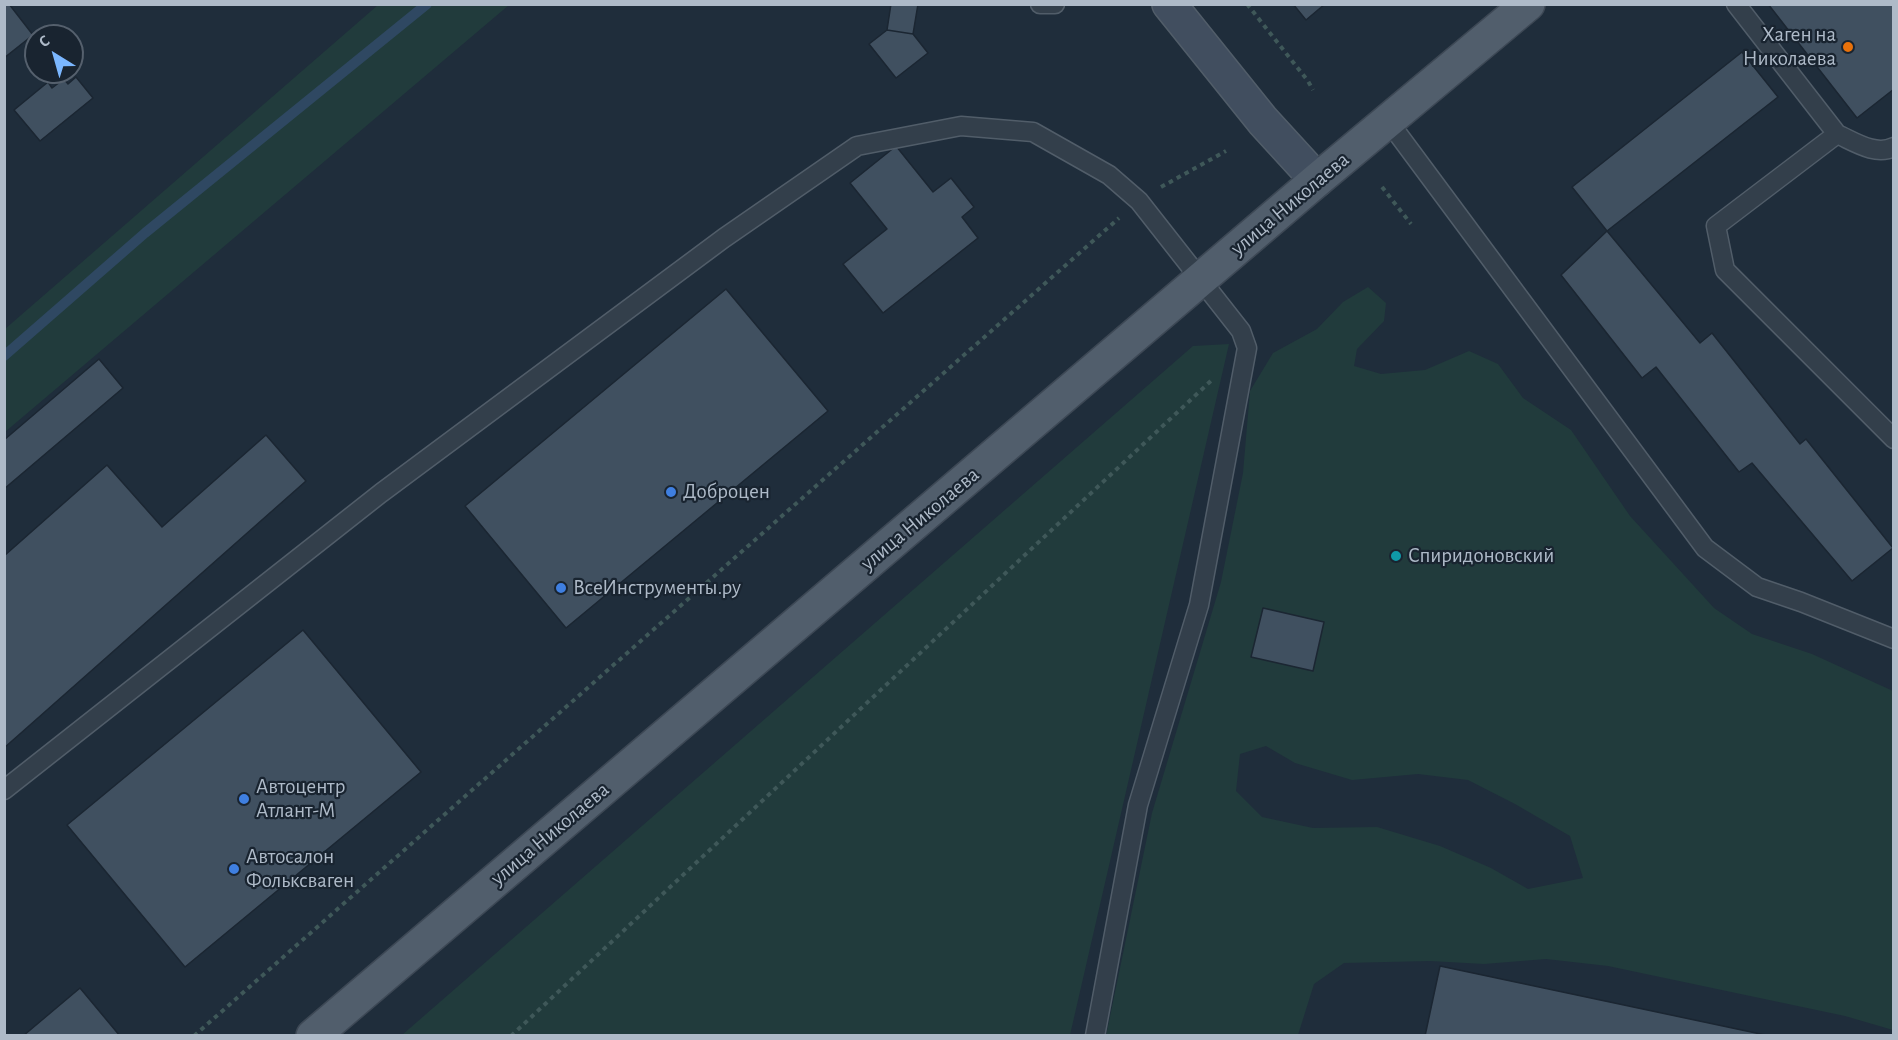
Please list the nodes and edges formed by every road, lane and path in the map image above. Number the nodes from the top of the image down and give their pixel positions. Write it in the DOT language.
graph roads {
  1 [pos="1040,4"];
  2 [pos="1055,4"];
  3 [pos="1169,4"];
  4 [pos="1247,4"];
  5 [pos="1528,4"];
  6 [pos="1736,4"];
  7 [pos="1313,90"];
  8 [pos="1389,122"];
  9 [pos="1837,134"];
  10 [pos="1893,147"];
  11 [pos="1226,151"];
  12 [pos="1317,180"];
  13 [pos="1382,187"];
  14 [pos="1139,201"];
  15 [pos="1410,224"];
  16 [pos="1201,280"];
  17 [pos="1247,348"];
  18 [pos="1893,439"];
  19 [pos="1888,631"];
  20 [pos="4,790"];
  21 [pos="194,1035"];
  22 [pos="313,1035"];
  23 [pos="512,1035"];
  24 [pos="1095,1035"];
  1 -- 2 [label="lane"];
  3 -- 12 [label="street"];
  4 -- 7 [label="path"];
  5 -- 8 [label="main road, улица Николаева"];
  6 -- 9 [label="lane"];
  8 -- 12 [label="main road, улица Николаева"];
  8 -- 19 [label="lane"];
  9 -- 10 [label="lane"];
  9 -- 18 [label="lane"];
  11 -- 14 [label="path"];
  12 -- 16 [label="main road, улица Николаева"];
  13 -- 15 [label="path"];
  14 -- 16 [label="lane"];
  14 -- 20 [label="lane"];
  14 -- 21 [label="path"];
  16 -- 17 [label="lane"];
  16 -- 22 [label="main road, улица Николаева"];
  17 -- 23 [label="path"];
  17 -- 24 [label="lane"];
}
